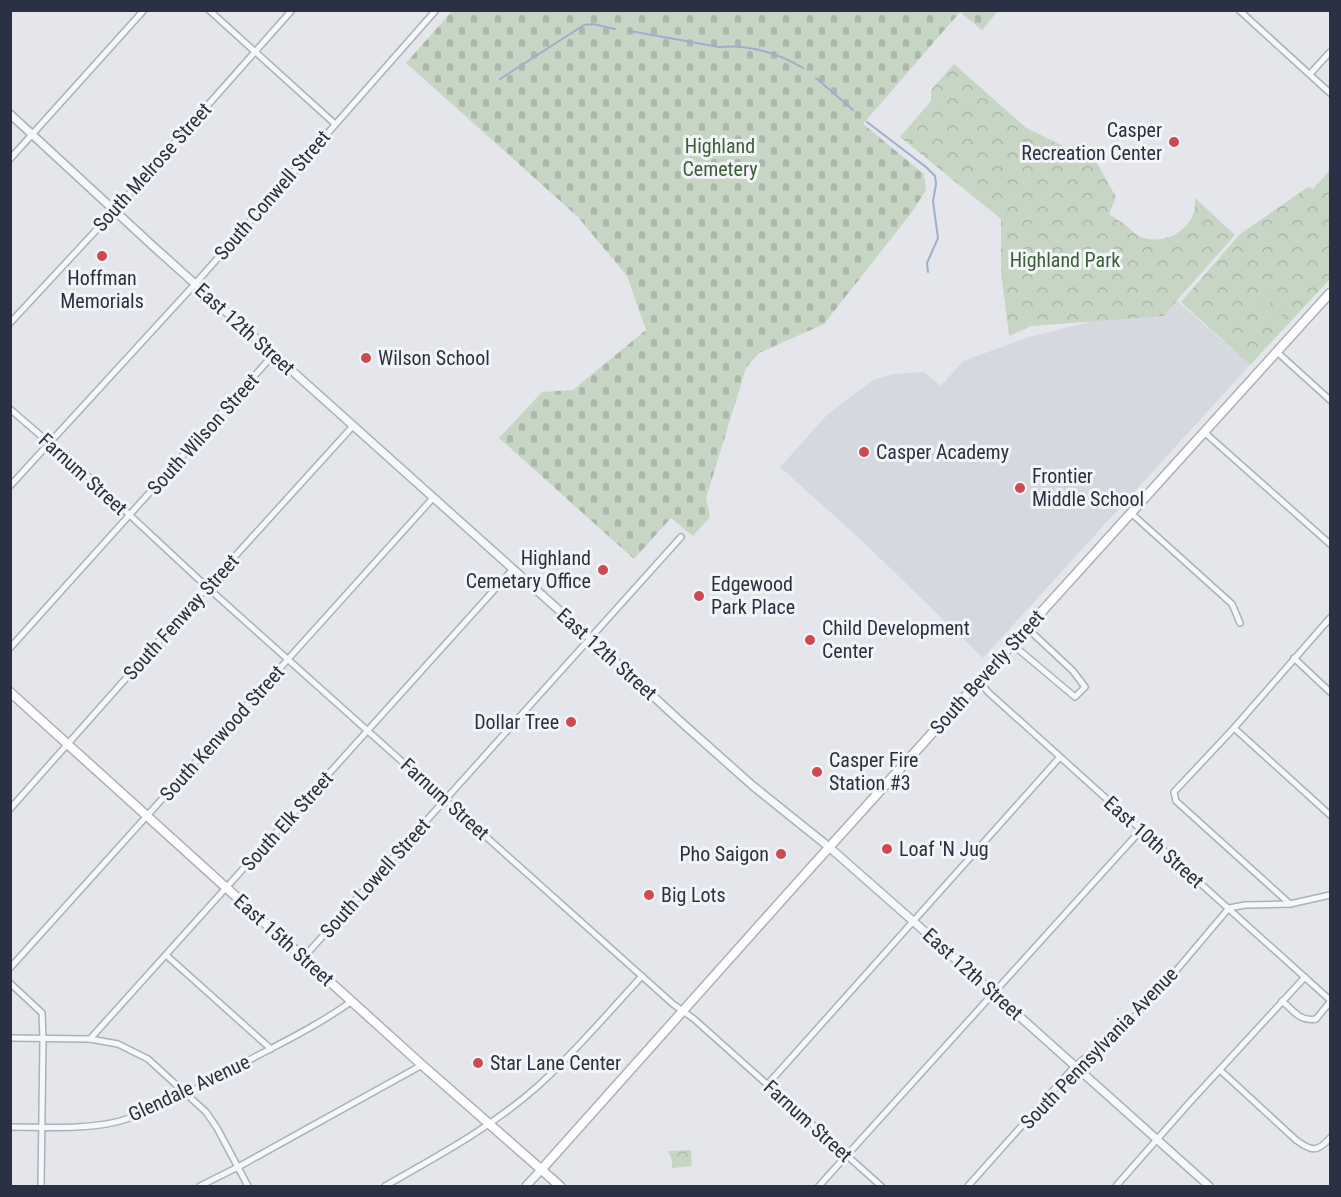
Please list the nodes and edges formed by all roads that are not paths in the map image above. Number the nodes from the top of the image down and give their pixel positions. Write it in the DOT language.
graph roads {
  1 [pos="144,10"];
  2 [pos="209,10"];
  3 [pos="292,10"];
  4 [pos="436,10"];
  5 [pos="1239,10"];
  6 [pos="255,52"];
  7 [pos="1330,52"];
  8 [pos="1310,74"];
  9 [pos="1330,93"];
  10 [pos="10,114"];
  11 [pos="335,124"];
  12 [pos="32,134"];
  13 [pos="10,159"];
  14 [pos="114,211"];
  15 [pos="195,284"];
  16 [pos="1330,293"];
  17 [pos="10,323"];
  18 [pos="1277,352"];
  19 [pos="274,354"];
  20 [pos="1330,400"];
  21 [pos="10,409"];
  22 [pos="353,426"];
  23 [pos="1204,432"];
  24 [pos="49,444"];
  25 [pos="10,486"];
  26 [pos="433,498"];
  27 [pos="1131,513"];
  28 [pos="130,516"];
  29 [pos="681,537"];
  30 [pos="1330,544"];
  31 [pos="513,569"];
  32 [pos="207,587"];
  33 [pos="1330,618"];
  34 [pos="1240,623"];
  35 [pos="1027,628"];
  36 [pos="590,638"];
  37 [pos="1012,644"];
  38 [pos="10,648"];
  39 [pos="1294,658"];
  40 [pos="289,659"];
  41 [pos="980,682"];
  42 [pos="10,692"];
  43 [pos="1330,692"];
  44 [pos="1234,728"];
  45 [pos="368,730"];
  46 [pos="68,744"];
  47 [pos="1060,757"];
  48 [pos="446,800"];
  49 [pos="10,809"];
  50 [pos="1330,815"];
  51 [pos="147,816"];
  52 [pos="1141,830"];
  53 [pos="829,847"];
  54 [pos="227,888"];
  55 [pos="1330,895"];
  56 [pos="1290,904"];
  57 [pos="1229,908"];
  58 [pos="913,921"];
  59 [pos="166,955"];
  60 [pos="304,957"];
  61 [pos="10,968"];
  62 [pos="642,976"];
  63 [pos="1305,977"];
  64 [pos="10,984"];
  65 [pos="995,993"];
  66 [pos="352,1001"];
  67 [pos="1282,1001"];
  68 [pos="1330,1001"];
  69 [pos="683,1011"];
  70 [pos="10,1038"];
  71 [pos="43,1039"];
  72 [pos="90,1039"];
  73 [pos="271,1048"];
  74 [pos="422,1065"];
  75 [pos="1075,1066"];
  76 [pos="1220,1070"];
  77 [pos="767,1085"];
  78 [pos="187,1094"];
  79 [pos="489,1124"];
  80 [pos="10,1127"];
  81 [pos="41,1127"];
  82 [pos="1330,1138"];
  83 [pos="1157,1140"];
  84 [pos="848,1157"];
  85 [pos="238,1167"];
  86 [pos="541,1170"];
  87 [pos="41,1186"];
  88 [pos="200,1186"];
  89 [pos="248,1186"];
  90 [pos="385,1186"];
  91 [pos="525,1186"];
  92 [pos="560,1186"];
  93 [pos="819,1186"];
  94 [pos="880,1186"];
  95 [pos="968,1186"];
  96 [pos="1116,1186"];
  97 [pos="1209,1186"];
  1 -- 12 [label="street"];
  2 -- 6 [label="street"];
  3 -- 6 [label="street, South Melrose Street"];
  4 -- 11 [label="street, South Conwell Street"];
  5 -- 8 [label="street"];
  6 -- 11 [label="street"];
  6 -- 14 [label="street, South Melrose Street"];
  7 -- 8 [label="street"];
  8 -- 9 [label="street"];
  10 -- 12 [label="street, East 12th Street"];
  11 -- 15 [label="street, South Conwell Street"];
  12 -- 13 [label="street"];
  12 -- 14 [label="street, East 12th Street"];
  14 -- 15 [label="street, East 12th Street"];
  14 -- 17 [label="street, South Melrose Street"];
  15 -- 19 [label="street, East 12th Street"];
  15 -- 24 [label="street, South Conwell Street"];
  16 -- 18 [label="main road, South Beverly Street"];
  18 -- 20 [label="street"];
  18 -- 23 [label="main road, South Beverly Street"];
  19 -- 22 [label="street, East 12th Street"];
  19 -- 28 [label="street, South Wilson Street"];
  21 -- 24 [label="street, Farnum Street"];
  22 -- 26 [label="street, East 12th Street"];
  22 -- 32 [label="street, South Fenway Street"];
  23 -- 27 [label="main road, South Beverly Street"];
  23 -- 30 [label="street"];
  24 -- 25 [label="street, South Conwell Street"];
  24 -- 28 [label="street, Farnum Street"];
  26 -- 31 [label="street, East 12th Street"];
  26 -- 40 [label="street, South Kenwood Street"];
  27 -- 34 [label="street"];
  27 -- 35 [label="main road, South Beverly Street"];
  28 -- 32 [label="street, Farnum Street"];
  28 -- 38 [label="street, South Wilson Street"];
  29 -- 36 [label="street, South Lowell Street"];
  31 -- 36 [label="street, East 12th Street"];
  31 -- 45 [label="street, South Elk Street"];
  32 -- 40 [label="street, Farnum Street"];
  32 -- 46 [label="street, South Fenway Street"];
  33 -- 39 [label="street"];
  35 -- 37 [label="main road, South Beverly Street"];
  35 -- 37 [label="street"];
  36 -- 48 [label="street, South Lowell Street"];
  36 -- 53 [label="street, East 12th Street"];
  37 -- 41 [label="main road, South Beverly Street"];
  39 -- 43 [label="street"];
  39 -- 44 [label="street"];
  40 -- 45 [label="street, Farnum Street"];
  40 -- 51 [label="street, South Kenwood Street"];
  41 -- 47 [label="street, East 10th Street"];
  41 -- 53 [label="main road, South Beverly Street"];
  42 -- 46 [label="main road, East 15th Street"];
  44 -- 50 [label="street"];
  44 -- 56 [label="street"];
  45 -- 48 [label="street, Farnum Street"];
  45 -- 54 [label="street, South Elk Street"];
  46 -- 49 [label="street, South Fenway Street"];
  46 -- 51 [label="main road, East 15th Street"];
  47 -- 52 [label="street, East 10th Street"];
  47 -- 58 [label="street"];
  48 -- 60 [label="street, South Lowell Street"];
  48 -- 62 [label="street, Farnum Street"];
  51 -- 54 [label="main road, East 15th Street"];
  51 -- 61 [label="street, South Kenwood Street"];
  52 -- 57 [label="street, East 10th Street"];
  52 -- 65 [label="street"];
  53 -- 58 [label="street, East 12th Street"];
  53 -- 69 [label="main road, South Beverly Street"];
  54 -- 59 [label="street, South Elk Street"];
  54 -- 60 [label="main road, East 15th Street"];
  55 -- 56 [label="street"];
  56 -- 57 [label="street"];
  57 -- 63 [label="street, East 10th Street"];
  57 -- 75 [label="street, South Pennsylvania Avenue"];
  58 -- 65 [label="street, East 12th Street"];
  58 -- 77 [label="street"];
  59 -- 72 [label="street, South Elk Street"];
  59 -- 73 [label="street"];
  60 -- 66 [label="main road, East 15th Street"];
  62 -- 69 [label="street, Farnum Street"];
  62 -- 79 [label="street"];
  63 -- 67 [label="street"];
  63 -- 68 [label="street, East 10th Street"];
  64 -- 71 [label="street"];
  65 -- 75 [label="street, East 12th Street"];
  65 -- 84 [label="street"];
  66 -- 73 [label="street, Glendale Avenue"];
  66 -- 74 [label="main road, East 15th Street"];
  67 -- 68 [label="street, East 10th Street"];
  67 -- 76 [label="street"];
  69 -- 77 [label="street, Farnum Street"];
  69 -- 86 [label="main road, South Beverly Street"];
  70 -- 71 [label="street"];
  71 -- 72 [label="street"];
  71 -- 81 [label="street"];
  72 -- 78 [label="street"];
  73 -- 78 [label="street, Glendale Avenue"];
  74 -- 79 [label="main road, East 15th Street"];
  74 -- 85 [label="street"];
  75 -- 83 [label="street, East 12th Street"];
  75 -- 95 [label="street, South Pennsylvania Avenue"];
  76 -- 82 [label="street"];
  76 -- 83 [label="street"];
  77 -- 84 [label="street, Farnum Street"];
  78 -- 81 [label="street, Glendale Avenue"];
  78 -- 85 [label="street"];
  79 -- 86 [label="main road, East 15th Street"];
  79 -- 90 [label="street"];
  80 -- 81 [label="street, Glendale Avenue"];
  81 -- 87 [label="street"];
  83 -- 96 [label="street"];
  83 -- 97 [label="street, East 12th Street"];
  84 -- 93 [label="street"];
  84 -- 94 [label="street, Farnum Street"];
  85 -- 88 [label="street"];
  85 -- 89 [label="street"];
  86 -- 91 [label="street, South Beverly Street"];
  86 -- 92 [label="main road, East 15th Street"];
}
